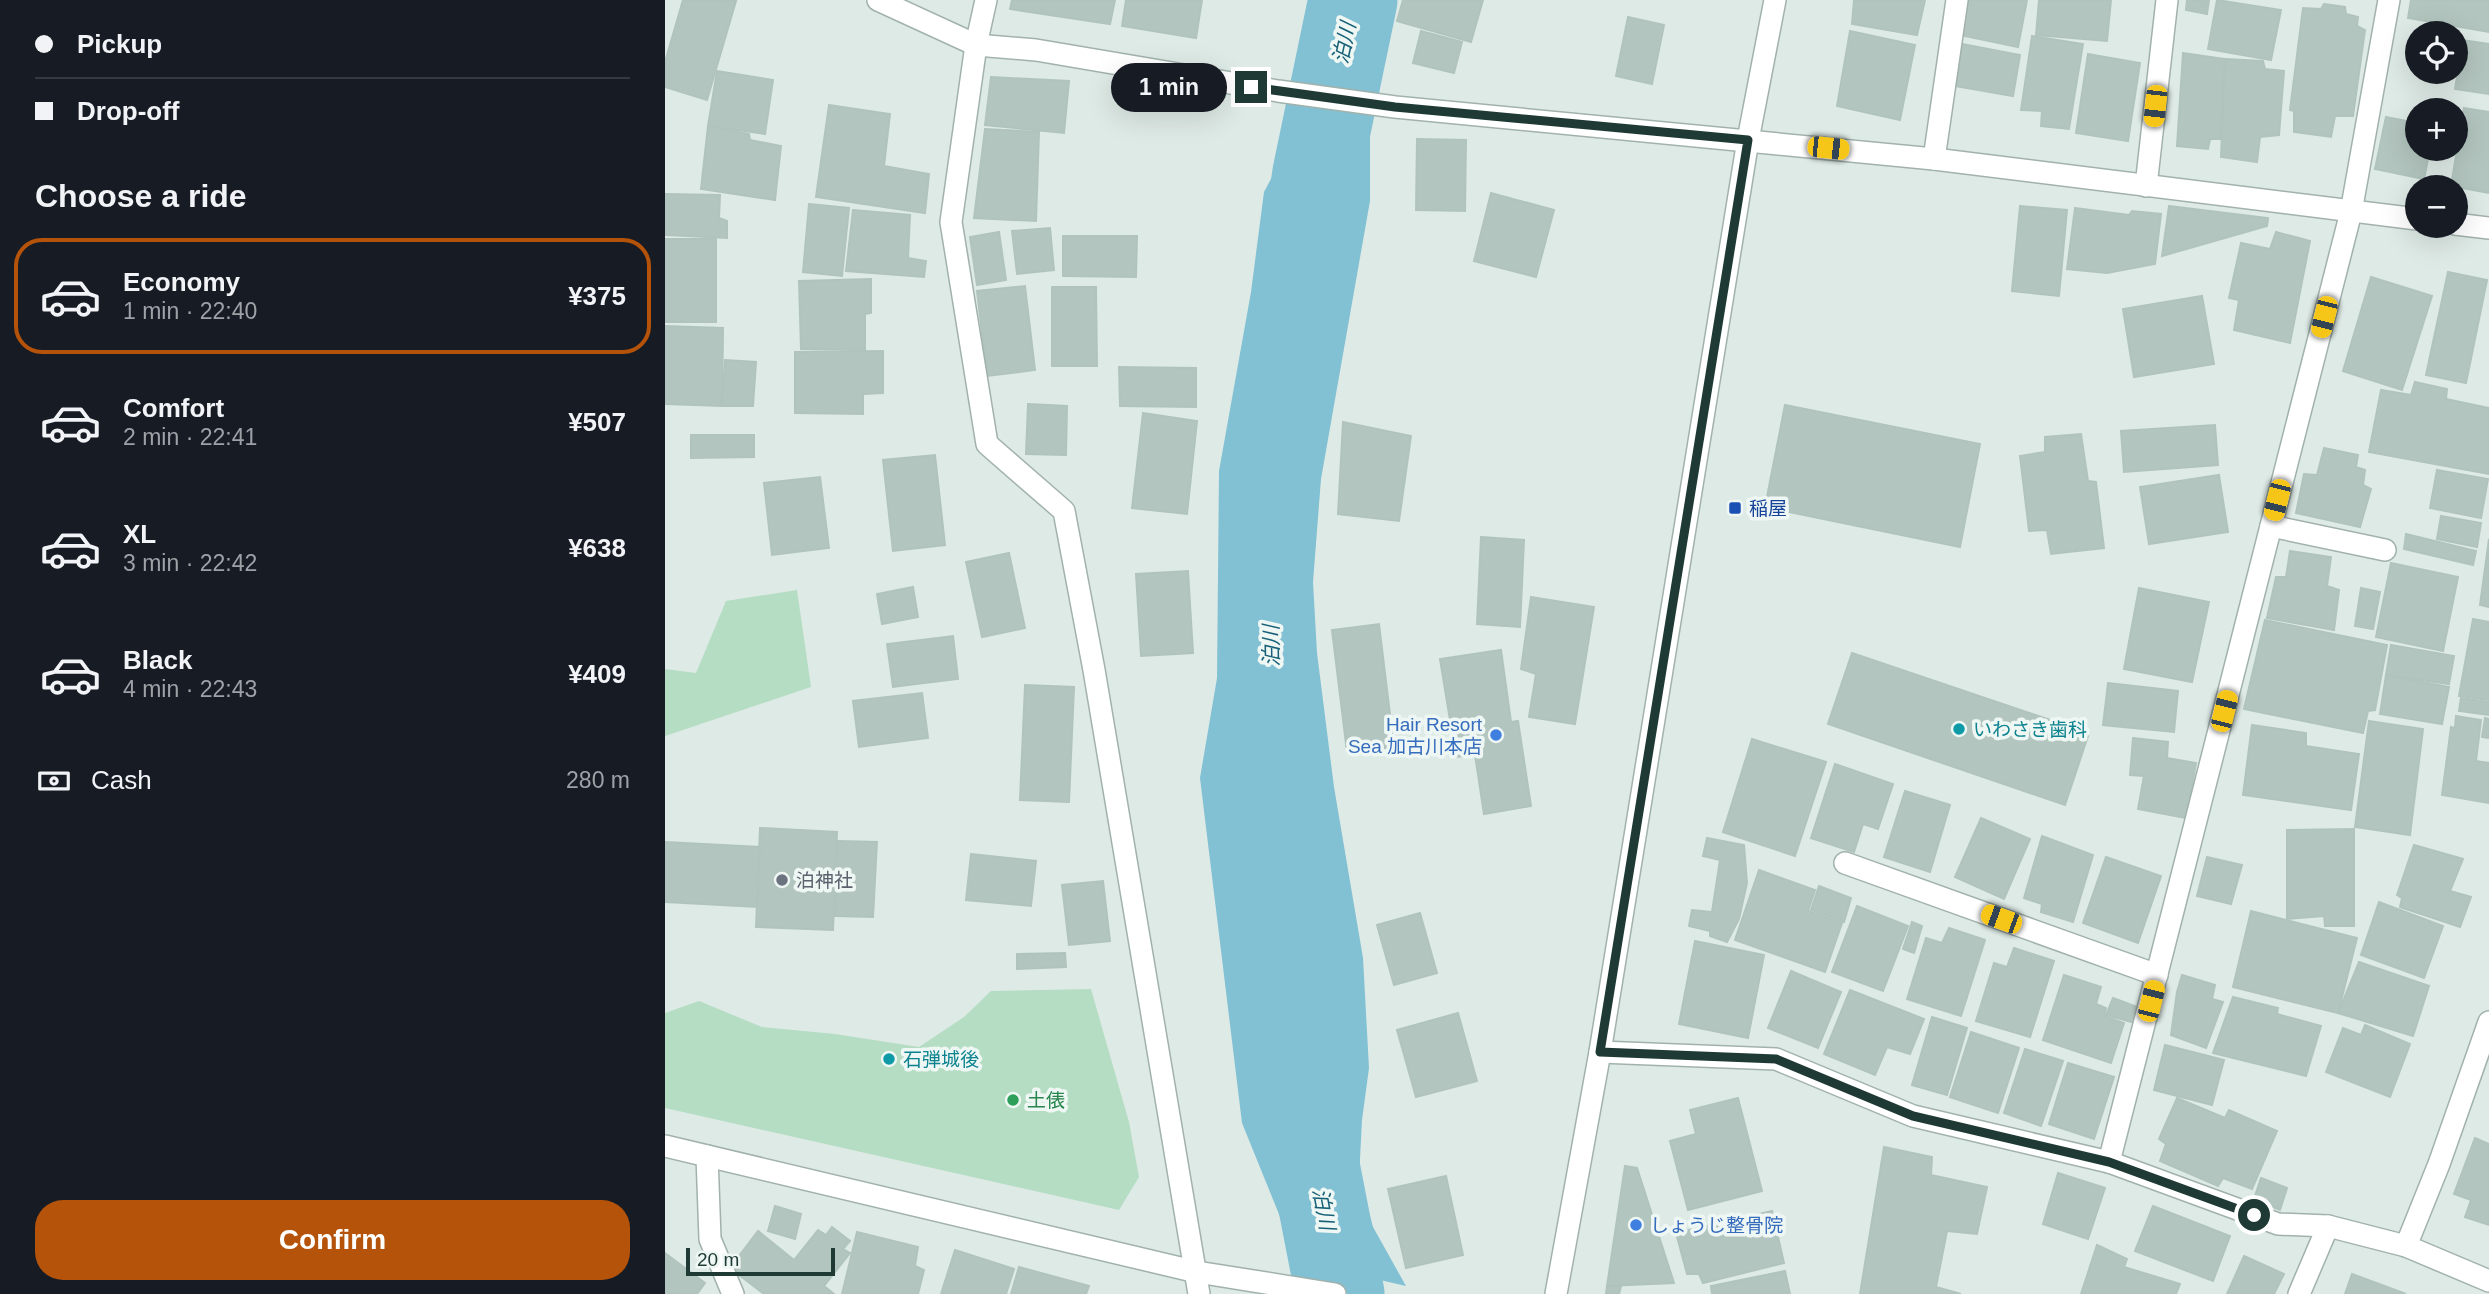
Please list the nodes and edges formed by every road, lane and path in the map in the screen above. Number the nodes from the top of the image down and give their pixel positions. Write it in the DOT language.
graph roads {
  1 [pos="878,0"];
  2 [pos="986,0"];
  3 [pos="1775,0"];
  4 [pos="1957,0"];
  5 [pos="2167,0"];
  6 [pos="2389,0"];
  7 [pos="977,45"];
  8 [pos="1748,140"];
  9 [pos="1934,159"];
  10 [pos="2146,186"];
  11 [pos="2351,212"];
  12 [pos="2405,218"];
  13 [pos="2468,226"];
  14 [pos="2489,228"];
  15 [pos="2271,526"];
  16 [pos="2385,550"];
  17 [pos="1845,863"];
  18 [pos="2157,975"];
  19 [pos="2489,1022"];
  20 [pos="1600,1052"];
  21 [pos="665,1146"];
  22 [pos="706,1156"];
  23 [pos="2109,1162"];
  24 [pos="2329,1226"];
  25 [pos="2406,1246"];
  26 [pos="1197,1272"];
  27 [pos="2489,1281"];
  28 [pos="733,1294"];
  29 [pos="1199,1294"];
  30 [pos="1335,1294"];
  31 [pos="1556,1294"];
  32 [pos="2299,1294"];
  1 -- 7 [label="street"];
  2 -- 7 [label="street"];
  3 -- 8 [label="street"];
  4 -- 9 [label="street"];
  5 -- 10 [label="street"];
  6 -- 11 [label="street"];
  7 -- 8 [label="street"];
  7 -- 26 [label="street"];
  8 -- 9 [label="street"];
  8 -- 20 [label="street"];
  9 -- 10 [label="street"];
  10 -- 11 [label="street"];
  11 -- 12 [label="street"];
  11 -- 15 [label="street"];
  13 -- 14 [label="street"];
  15 -- 16 [label="street"];
  15 -- 18 [label="street"];
  17 -- 18 [label="street"];
  18 -- 23 [label="street"];
  19 -- 25 [label="street"];
  20 -- 23 [label="street"];
  20 -- 31 [label="street"];
  21 -- 22 [label="street"];
  22 -- 26 [label="street"];
  22 -- 28 [label="street"];
  23 -- 24 [label="street"];
  24 -- 25 [label="street"];
  24 -- 32 [label="street"];
  25 -- 27 [label="street"];
  26 -- 29 [label="street"];
  26 -- 30 [label="street"];
}
